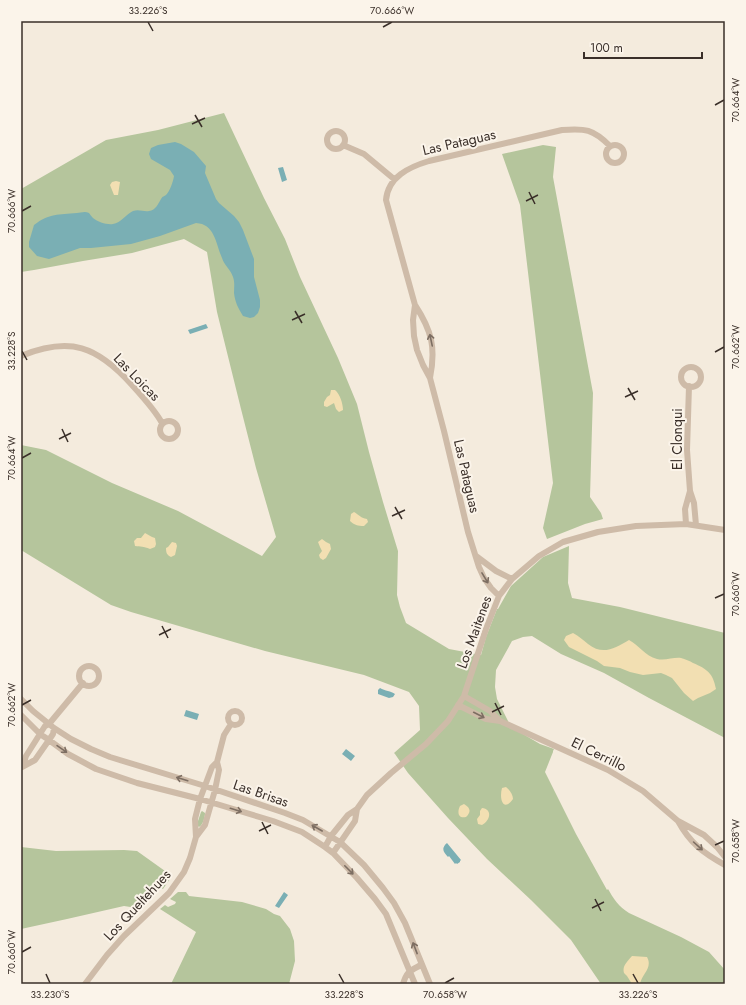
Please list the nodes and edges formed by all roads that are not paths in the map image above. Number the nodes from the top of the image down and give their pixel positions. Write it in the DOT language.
graph roads {
  1 [pos="343,145"];
  2 [pos="610,146"];
  3 [pos="394,179"];
  4 [pos="415,305"];
  5 [pos="21,356"];
  6 [pos="430,378"];
  7 [pos="689,386"];
  8 [pos="162,423"];
  9 [pos="690,491"];
  10 [pos="686,524"];
  11 [pos="696,525"];
  12 [pos="725,530"];
  13 [pos="476,556"];
  14 [pos="512,579"];
  15 [pos="500,596"];
  16 [pos="83,683"];
  17 [pos="464,696"];
  18 [pos="21,699"];
  19 [pos="458,705"];
  20 [pos="21,716"];
  21 [pos="500,721"];
  22 [pos="231,724"];
  23 [pos="51,726"];
  24 [pos="40,734"];
  25 [pos="49,740"];
  26 [pos="217,762"];
  27 [pos="22,767"];
  28 [pos="205,786"];
  29 [pos="215,790"];
  30 [pos="200,799"];
  31 [pos="211,803"];
  32 [pos="357,809"];
  33 [pos="678,821"];
  34 [pos="331,836"];
  35 [pos="196,837"];
  36 [pos="340,842"];
  37 [pos="325,847"];
  38 [pos="333,853"];
  39 [pos="725,857"];
  40 [pos="725,864"];
  41 [pos="422,965"];
  42 [pos="409,971"];
  43 [pos="85,984"];
  44 [pos="403,984"];
  45 [pos="415,984"];
  46 [pos="430,984"];
  1 -- 3 [label="street"];
  2 -- 3 [label="street, Las Pataguas"];
  3 -- 4 [label="street, Las Pataguas"];
  4 -- 6 [label="street, Las Pataguas"];
  6 -- 4 [label="street, Las Pataguas, one-way"];
  5 -- 8 [label="street, Las Loicas"];
  6 -- 13 [label="street, Las Pataguas"];
  7 -- 9 [label="street, El Clonqui"];
  9 -- 10 [label="street, El Clonqui"];
  9 -- 11 [label="street, El Clonqui"];
  10 -- 11 [label="street, Los Maitenes"];
  10 -- 14 [label="street, Los Maitenes"];
  11 -- 12 [label="street, Los Maitenes"];
  13 -- 14 [label="street"];
  13 -- 15 [label="street, Las Pataguas, one-way"];
  14 -- 15 [label="street, Los Maitenes"];
  15 -- 17 [label="street, Los Maitenes"];
  16 -- 23 [label="street"];
  17 -- 19 [label="street, Los Maitenes"];
  17 -- 21 [label="street, El Cerrillo"];
  18 -- 23 [label="street, Las Brisas"];
  19 -- 21 [label="street, El Cerrillo, one-way"];
  19 -- 32 [label="street, Los Maitenes"];
  20 -- 24 [label="street, Las Brisas"];
  21 -- 33 [label="street, El Cerrillo"];
  22 -- 26 [label="street, Los Queltehues"];
  23 -- 24 [label="street"];
  23 -- 25 [label="street"];
  28 -- 23 [label="street, Las Brisas, one-way"];
  24 -- 25 [label="street, Las Brisas"];
  24 -- 27 [label="street"];
  25 -- 27 [label="street"];
  25 -- 30 [label="street, Las Brisas, one-way"];
  26 -- 28 [label="street, Los Queltehues"];
  26 -- 29 [label="street, Los Queltehues"];
  28 -- 29 [label="street, Las Brisas"];
  28 -- 30 [label="street, Los Queltehues"];
  29 -- 31 [label="street, Los Queltehues"];
  34 -- 29 [label="street, Las Brisas, one-way"];
  30 -- 31 [label="street, Las Brisas"];
  30 -- 35 [label="street, Los Queltehues"];
  31 -- 35 [label="street, Los Queltehues"];
  31 -- 37 [label="street, Las Brisas, one-way"];
  32 -- 34 [label="street, Los Maitenes"];
  32 -- 36 [label="street, Los Maitenes"];
  33 -- 39 [label="street, El Cerrillo"];
  33 -- 40 [label="street, El Cerrillo, one-way"];
  34 -- 36 [label="street, Las Brisas"];
  34 -- 37 [label="street, Los Maitenes"];
  35 -- 43 [label="street, Los Queltehues"];
  36 -- 38 [label="street, Los Maitenes"];
  41 -- 36 [label="street, Las Brisas, one-way"];
  37 -- 38 [label="street, Las Brisas"];
  38 -- 42 [label="street, Las Brisas, one-way"];
  41 -- 42 [label="street"];
  41 -- 46 [label="street, Las Brisas"];
  42 -- 44 [label="street"];
  42 -- 45 [label="street, Las Brisas"];
}
